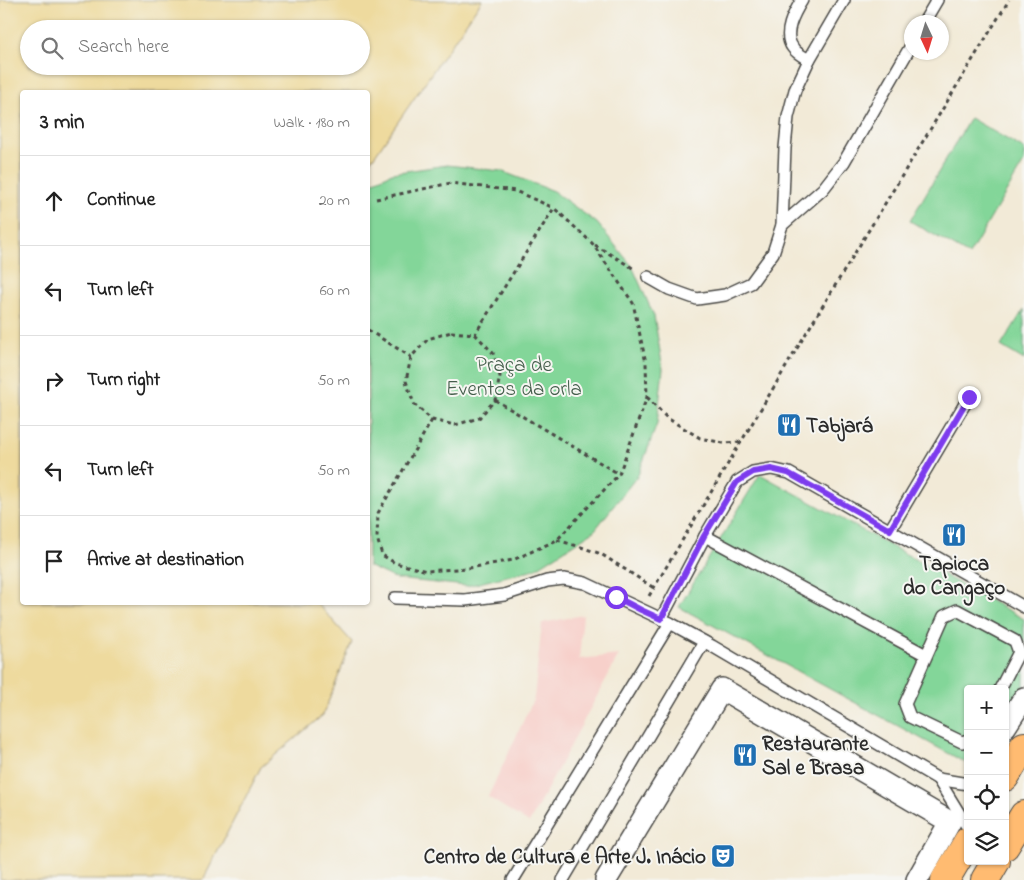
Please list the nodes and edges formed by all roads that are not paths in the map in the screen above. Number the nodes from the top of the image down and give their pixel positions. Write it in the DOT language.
graph roads {
  1 [pos="802,0"];
  2 [pos="844,0"];
  3 [pos="937,0"];
  4 [pos="928,15"];
  5 [pos="904,58"];
  6 [pos="809,60"];
  7 [pos="782,225"];
  8 [pos="648,277"];
  9 [pos="969,397"];
  10 [pos="890,530"];
  11 [pos="704,536"];
  12 [pos="396,598"];
  13 [pos="1024,607"];
  14 [pos="666,621"];
  15 [pos="704,642"];
  16 [pos="926,655"];
  17 [pos="1002,685"];
  18 [pos="1024,698"];
  19 [pos="1009,721"];
  20 [pos="964,741"];
  21 [pos="1024,746"];
  22 [pos="1006,775"];
  23 [pos="938,779"];
  24 [pos="964,783"];
  25 [pos="1024,815"];
  26 [pos="964,821"];
  27 [pos="1009,839"];
  28 [pos="964,848"];
  29 [pos="994,865"];
  30 [pos="513,880"];
  31 [pos="563,880"];
  32 [pos="606,880"];
  33 [pos="916,880"];
  34 [pos="945,880"];
  35 [pos="985,880"];
  1 -- 6 [label="lane"];
  2 -- 6 [label="lane"];
  3 -- 4 [label="lane"];
  5 -- 7 [label="lane"];
  6 -- 7 [label="lane"];
  7 -- 8 [label="lane"];
  9 -- 10 [label="lane"];
  10 -- 11 [label="lane"];
  10 -- 13 [label="lane"];
  11 -- 14 [label="lane"];
  11 -- 16 [label="lane"];
  12 -- 14 [label="lane"];
  14 -- 15 [label="lane"];
  14 -- 30 [label="lane"];
  15 -- 23 [label="lane"];
  15 -- 31 [label="lane"];
  16 -- 17 [label="lane"];
  16 -- 20 [label="lane"];
  18 -- 19 [label="street"];
  21 -- 22 [label="main road"];
  23 -- 24 [label="lane"];
  23 -- 26 [label="lane"];
  25 -- 27 [label="main road"];
  28 -- 34 [label="main road"];
  29 -- 35 [label="main road"];
  32 -- 33 [label="street"];
}
